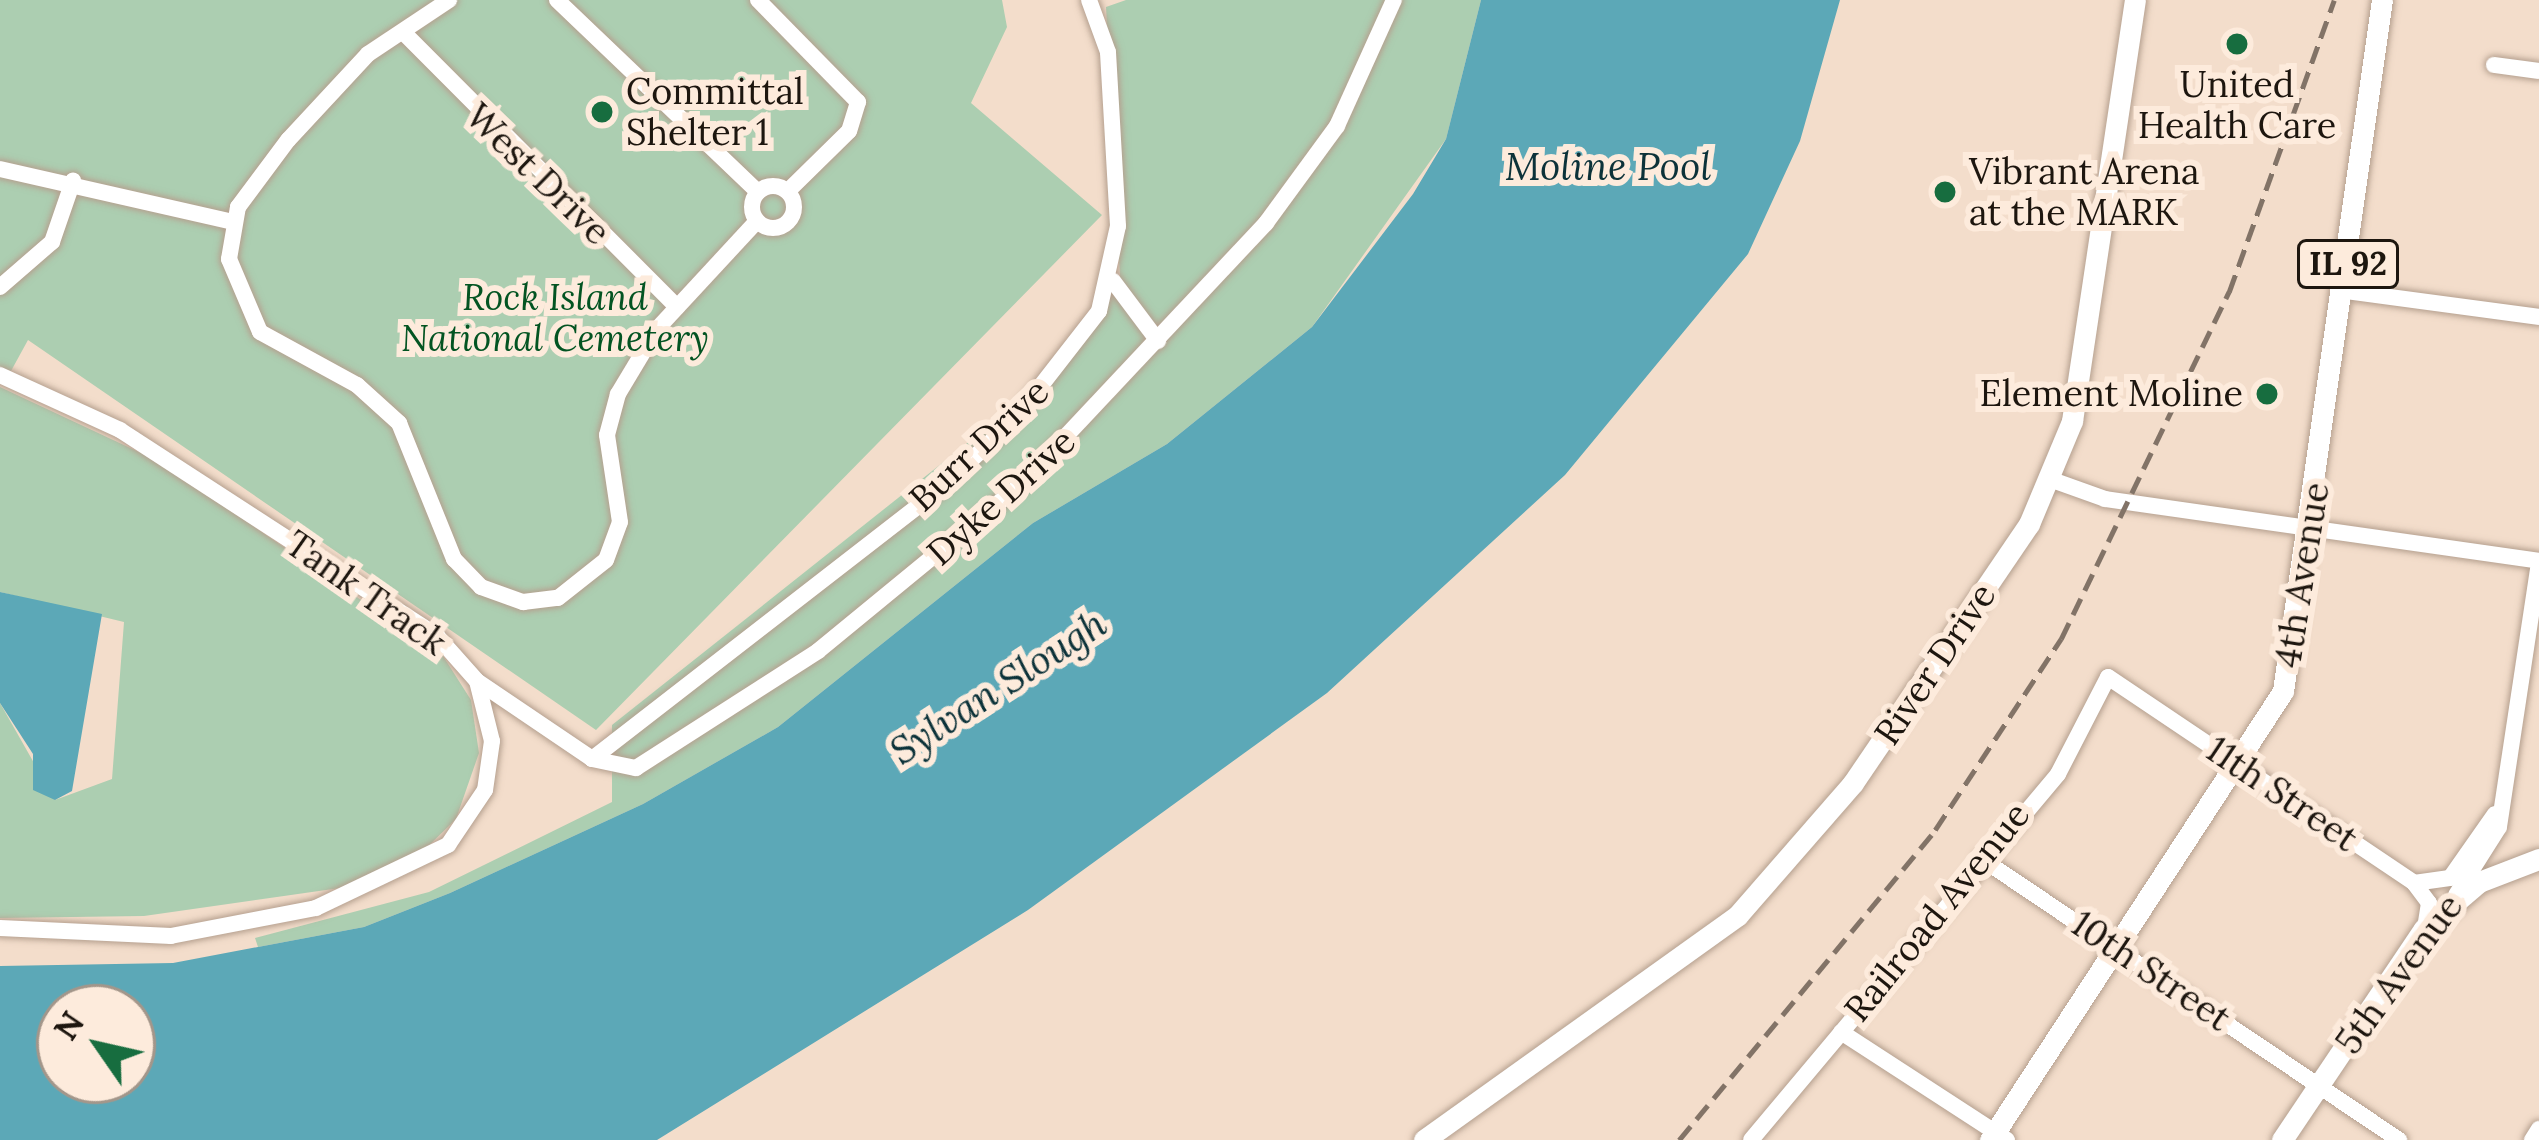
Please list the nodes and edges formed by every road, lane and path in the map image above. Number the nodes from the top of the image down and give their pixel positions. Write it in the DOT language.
graph roads {
  1 [pos="449,0"];
  2 [pos="557,0"];
  3 [pos="758,0"];
  4 [pos="1089,0"];
  5 [pos="1394,0"];
  6 [pos="2135,0"];
  7 [pos="2382,0"];
  8 [pos="776,9"];
  9 [pos="406,35"];
  10 [pos="2494,64"];
  11 [pos="2539,71"];
  12 [pos="0,169"];
  13 [pos="73,181"];
  14 [pos="788,191"];
  15 [pos="758,192"];
  16 [pos="758,220"];
  17 [pos="233,222"];
  18 [pos="1114,281"];
  19 [pos="0,287"];
  20 [pos="2345,292"];
  21 [pos="677,308"];
  22 [pos="2539,317"];
  23 [pos="1158,341"];
  24 [pos="0,375"];
  25 [pos="2052,481"];
  26 [pos="2311,529"];
  27 [pos="2539,562"];
  28 [pos="2108,677"];
  29 [pos="477,681"];
  30 [pos="592,759"];
  31 [pos="2239,766"];
  32 [pos="2501,802"];
  33 [pos="1982,859"];
  34 [pos="2539,859"];
  35 [pos="2414,884"];
  36 [pos="2452,901"];
  37 [pos="0,928"];
  38 [pos="2424,929"];
  39 [pos="2117,949"];
  40 [pos="1841,1032"];
  41 [pos="2319,1084"];
  42 [pos="2539,1129"];
  43 [pos="1998,1138"];
  44 [pos="1424,1140"];
  45 [pos="1751,1140"];
  46 [pos="2282,1140"];
  47 [pos="2399,1140"];
  48 [pos="2532,1140"];
  1 -- 9 [label="street"];
  2 -- 15 [label="street"];
  3 -- 8 [label="street"];
  4 -- 18 [label="street"];
  5 -- 23 [label="street, Dyke Drive"];
  6 -- 25 [label="main road, River Drive"];
  7 -- 20 [label="main road, 4th Avenue / IL 92"];
  8 -- 14 [label="street"];
  9 -- 17 [label="street"];
  9 -- 21 [label="street, West Drive"];
  10 -- 11 [label="street"];
  12 -- 13 [label="street"];
  13 -- 17 [label="street"];
  13 -- 19 [label="street"];
  14 -- 15 [label="street"];
  14 -- 16 [label="street"];
  15 -- 16 [label="street"];
  16 -- 21 [label="street"];
  17 -- 21 [label="street"];
  18 -- 23 [label="street"];
  18 -- 30 [label="street, Burr Drive"];
  20 -- 22 [label="street"];
  20 -- 26 [label="main road, 4th Avenue / IL 92"];
  23 -- 30 [label="street, Dyke Drive"];
  24 -- 29 [label="street, Tank Track"];
  25 -- 26 [label="street"];
  25 -- 44 [label="main road, River Drive"];
  26 -- 27 [label="street"];
  26 -- 31 [label="main road, 4th Avenue / IL 92"];
  27 -- 32 [label="street, 5th Avenue"];
  28 -- 31 [label="street, 11th Street"];
  28 -- 33 [label="street, Railroad Avenue"];
  29 -- 30 [label="street"];
  29 -- 37 [label="street, Tank Track"];
  31 -- 35 [label="street, 11th Street"];
  31 -- 39 [label="main road, 4th Avenue / IL 92"];
  32 -- 35 [label="street, 5th Avenue"];
  32 -- 36 [label="street, 5th Avenue"];
  33 -- 39 [label="street, 10th Street"];
  33 -- 40 [label="street, Railroad Avenue"];
  34 -- 36 [label="main road"];
  35 -- 38 [label="street"];
  36 -- 38 [label="main road, 5th Avenue"];
  38 -- 41 [label="main road, 5th Avenue"];
  39 -- 41 [label="street, 10th Street"];
  39 -- 43 [label="main road, 4th Avenue / IL 92"];
  40 -- 43 [label="street"];
  40 -- 45 [label="street, Railroad Avenue"];
  41 -- 46 [label="main road, 5th Avenue"];
  41 -- 47 [label="street, 10th Street"];
  42 -- 48 [label="street"];
}
